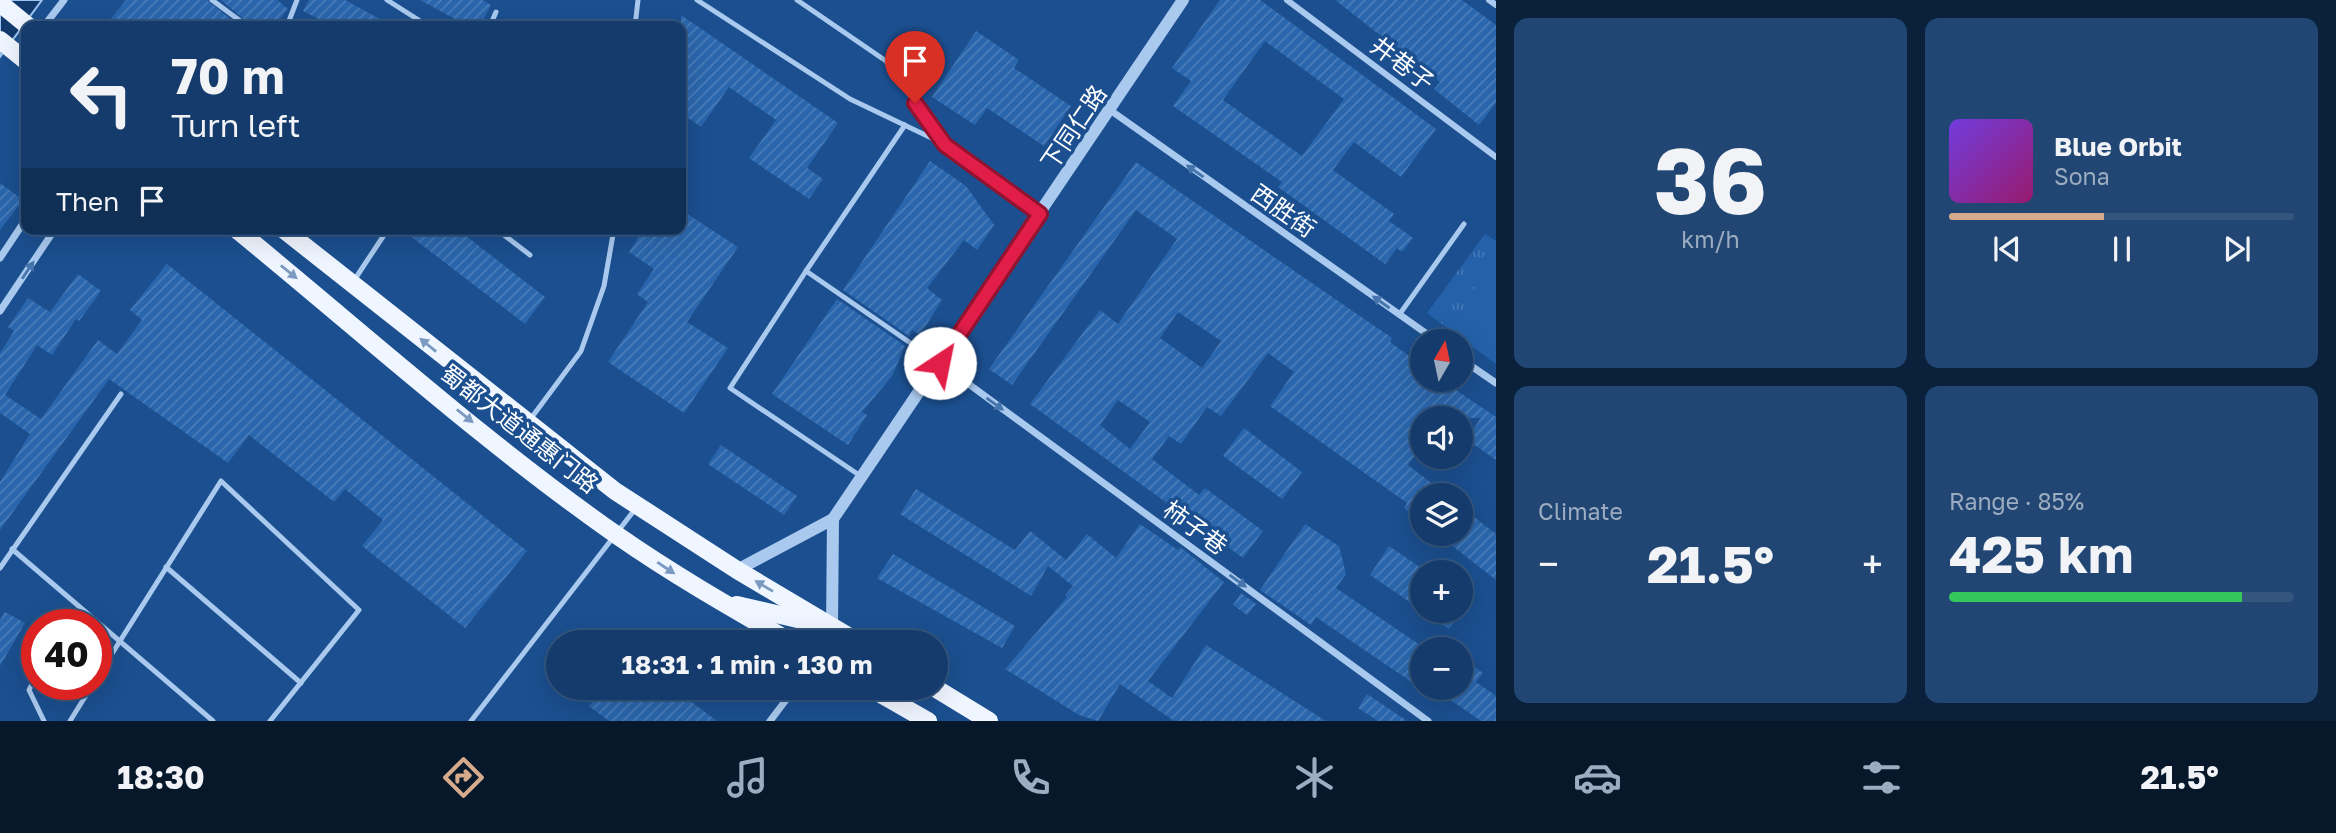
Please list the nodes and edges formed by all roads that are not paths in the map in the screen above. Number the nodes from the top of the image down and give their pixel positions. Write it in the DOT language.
graph roads {
  1 [pos="64,0"];
  2 [pos="212,0"];
  3 [pos="297,0"];
  4 [pos="387,0"];
  5 [pos="638,0"];
  6 [pos="697,0"];
  7 [pos="797,0"];
  8 [pos="1183,0"];
  9 [pos="1287,0"];
  10 [pos="1489,0"];
  11 [pos="0,3"];
  12 [pos="1496,5"];
  13 [pos="496,12"];
  14 [pos="22,21"];
  15 [pos="48,21"];
  16 [pos="240,21"];
  17 [pos="289,21"];
  18 [pos="420,21"];
  19 [pos="492,21"];
  20 [pos="636,21"];
  21 [pos="0,40"];
  22 [pos="21,57"];
  23 [pos="1110,110"];
  24 [pos="905,125"];
  25 [pos="945,145"];
  26 [pos="1496,157"];
  27 [pos="1040,214"];
  28 [pos="1464,224"];
  29 [pos="21,226"];
  30 [pos="51,235"];
  31 [pos="243,235"];
  32 [pos="290,235"];
  33 [pos="384,235"];
  34 [pos="504,235"];
  35 [pos="613,235"];
  36 [pos="530,255"];
  37 [pos="0,258"];
  38 [pos="806,271"];
  39 [pos="351,284"];
  40 [pos="0,311"];
  41 [pos="1399,314"];
  42 [pos="1420,329"];
  43 [pos="940,363"];
  44 [pos="1474,368"];
  45 [pos="1496,383"];
  46 [pos="121,394"];
  47 [pos="527,423"];
  48 [pos="862,477"];
  49 [pos="637,506"];
  50 [pos="833,519"];
  51 [pos="617,535"];
  52 [pos="12,549"];
  53 [pos="166,567"];
  54 [pos="0,568"];
  55 [pos="737,570"];
  56 [pos="717,600"];
  57 [pos="82,609"];
  58 [pos="770,630"];
  59 [pos="813,630"];
  60 [pos="822,630"];
  61 [pos="829,630"];
  62 [pos="112,633"];
  63 [pos="121,640"];
  64 [pos="112,654"];
  65 [pos="301,683"];
  66 [pos="948,696"];
  67 [pos="34,700"];
  68 [pos="83,700"];
  69 [pos="786,700"];
  70 [pos="891,700"];
  71 [pos="44,721"];
  72 [pos="70,721"];
  73 [pos="214,721"];
  74 [pos="270,721"];
  75 [pos="471,721"];
  76 [pos="770,721"];
  77 [pos="928,721"];
  78 [pos="989,721"];
  79 [pos="1428,721"];
  1 -- 15 [label="street"];
  2 -- 16 [label="lane"];
  3 -- 17 [label="lane"];
  4 -- 18 [label="lane"];
  5 -- 20 [label="lane"];
  6 -- 24 [label="lane"];
  7 -- 25 [label="lane"];
  8 -- 23 [label="street, 下同仁路"];
  9 -- 26 [label="street, 井巷子"];
  10 -- 12 [label="street"];
  11 -- 14 [label="main road"];
  13 -- 19 [label="lane"];
  21 -- 22 [label="main road"];
  23 -- 27 [label="street, 下同仁路"];
  41 -- 23 [label="street, 西胜街, one-way"];
  24 -- 25 [label="lane"];
  24 -- 38 [label="lane"];
  25 -- 27 [label="lane"];
  27 -- 43 [label="street, 下同仁路"];
  28 -- 41 [label="lane"];
  29 -- 37 [label="street"];
  40 -- 30 [label="street, one-way"];
  31 -- 51 [label="main road, 蜀都大道通惠门路, one-way"];
  32 -- 39 [label="main road, 蜀都大道通惠门路"];
  33 -- 39 [label="lane"];
  34 -- 36 [label="lane"];
  35 -- 47 [label="lane"];
  38 -- 43 [label="lane"];
  38 -- 48 [label="lane"];
  47 -- 39 [label="main road, 蜀都大道通惠门路, one-way"];
  41 -- 42 [label="street, 西胜街"];
  43 -- 48 [label="street, 下同仁路"];
  43 -- 79 [label="street, 柿子巷, one-way"];
  44 -- 45 [label="street"];
  46 -- 52 [label="lane"];
  47 -- 49 [label="main road, 蜀都大道通惠门路"];
  48 -- 50 [label="street, 下同仁路"];
  49 -- 51 [label="lane"];
  49 -- 55 [label="main road, 蜀都大道通惠门路"];
  50 -- 55 [label="street, 下同仁路"];
  50 -- 61 [label="street"];
  51 -- 56 [label="main road, 蜀都大道通惠门路, one-way"];
  51 -- 75 [label="lane"];
  52 -- 54 [label="lane"];
  52 -- 57 [label="lane"];
  53 -- 63 [label="lane"];
  53 -- 65 [label="lane"];
  53 -- 65 [label="lane"];
  60 -- 55 [label="main road, 蜀都大道通惠门路, one-way"];
  56 -- 58 [label="main road, 蜀都大道通惠门路"];
  56 -- 59 [label="main road"];
  62 -- 63 [label="lane"];
  63 -- 64 [label="lane"];
  63 -- 73 [label="lane"];
  65 -- 74 [label="lane"];
  66 -- 78 [label="main road"];
  67 -- 71 [label="lane"];
  68 -- 72 [label="lane"];
  69 -- 76 [label="street"];
  70 -- 77 [label="main road"];
}
